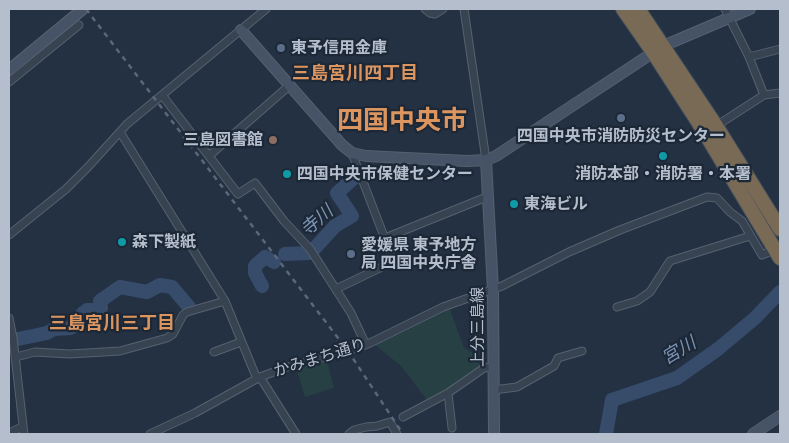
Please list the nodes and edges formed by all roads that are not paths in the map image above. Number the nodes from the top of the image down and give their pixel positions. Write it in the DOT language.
graph roads {
  1 [pos="83,9"];
  2 [pos="266,9"];
  3 [pos="425,9"];
  4 [pos="443,9"];
  5 [pos="464,9"];
  6 [pos="623,9"];
  7 [pos="638,9"];
  8 [pos="750,9"];
  9 [pos="727,13"];
  10 [pos="79,25"];
  11 [pos="241,30"];
  12 [pos="658,49"];
  13 [pos="780,49"];
  14 [pos="749,57"];
  15 [pos="9,70"];
  16 [pos="9,82"];
  17 [pos="290,85"];
  18 [pos="780,93"];
  19 [pos="162,95"];
  20 [pos="764,96"];
  21 [pos="716,126"];
  22 [pos="120,132"];
  23 [pos="352,153"];
  24 [pos="210,155"];
  25 [pos="486,160"];
  26 [pos="489,196"];
  27 [pos="780,229"];
  28 [pos="9,235"];
  29 [pos="750,236"];
  30 [pos="385,238"];
  31 [pos="779,251"];
  32 [pos="336,289"];
  33 [pos="493,290"];
  34 [pos="225,301"];
  35 [pos="617,307"];
  36 [pos="9,318"];
  37 [pos="11,339"];
  38 [pos="241,342"];
  39 [pos="366,344"];
  40 [pos="582,350"];
  41 [pos="214,352"];
  42 [pos="16,357"];
  43 [pos="493,367"];
  44 [pos="258,378"];
  45 [pos="493,390"];
  46 [pos="448,392"];
  47 [pos="780,416"];
  48 [pos="403,417"];
  49 [pos="452,428"];
  50 [pos="23,430"];
  51 [pos="9,433"];
  52 [pos="150,434"];
  53 [pos="296,434"];
  54 [pos="349,434"];
  55 [pos="398,434"];
  56 [pos="494,434"];
  57 [pos="753,434"];
  1 -- 15 [label="street"];
  2 -- 11 [label="street"];
  3 -- 4 [label="street"];
  5 -- 25 [label="street"];
  6 -- 12 [label="highway"];
  7 -- 12 [label="highway"];
  8 -- 9 [label="street"];
  9 -- 12 [label="street"];
  9 -- 14 [label="street"];
  10 -- 16 [label="street"];
  11 -- 17 [label="street"];
  11 -- 19 [label="street"];
  12 -- 21 [label="highway"];
  12 -- 25 [label="street"];
  12 -- 31 [label="highway"];
  13 -- 14 [label="street"];
  14 -- 20 [label="street"];
  17 -- 23 [label="street"];
  17 -- 24 [label="street"];
  18 -- 20 [label="street"];
  19 -- 22 [label="street"];
  19 -- 24 [label="street"];
  20 -- 21 [label="street"];
  21 -- 27 [label="highway"];
  22 -- 28 [label="street"];
  22 -- 34 [label="street"];
  23 -- 25 [label="street"];
  23 -- 30 [label="street"];
  24 -- 32 [label="street"];
  25 -- 26 [label="street, 上分三島線"];
  26 -- 30 [label="street"];
  26 -- 33 [label="street, 上分三島線"];
  29 -- 31 [label="street, かみまち通り"];
  29 -- 33 [label="street, かみまち通り"];
  29 -- 35 [label="street"];
  30 -- 32 [label="street"];
  32 -- 39 [label="street"];
  33 -- 39 [label="street, かみまち通り"];
  33 -- 43 [label="street, 上分三島線"];
  34 -- 38 [label="street"];
  34 -- 42 [label="street"];
  36 -- 37 [label="street"];
  37 -- 42 [label="street"];
  38 -- 41 [label="street"];
  38 -- 44 [label="street"];
  39 -- 44 [label="street, かみまち通り"];
  40 -- 45 [label="street"];
  42 -- 50 [label="street"];
  43 -- 45 [label="street, 上分三島線"];
  43 -- 46 [label="street"];
  44 -- 52 [label="street, かみまち通り"];
  44 -- 53 [label="street"];
  45 -- 56 [label="street, 上分三島線"];
  46 -- 48 [label="street"];
  46 -- 49 [label="street"];
  47 -- 57 [label="street"];
  50 -- 51 [label="street"];
  54 -- 55 [label="street"];
}
